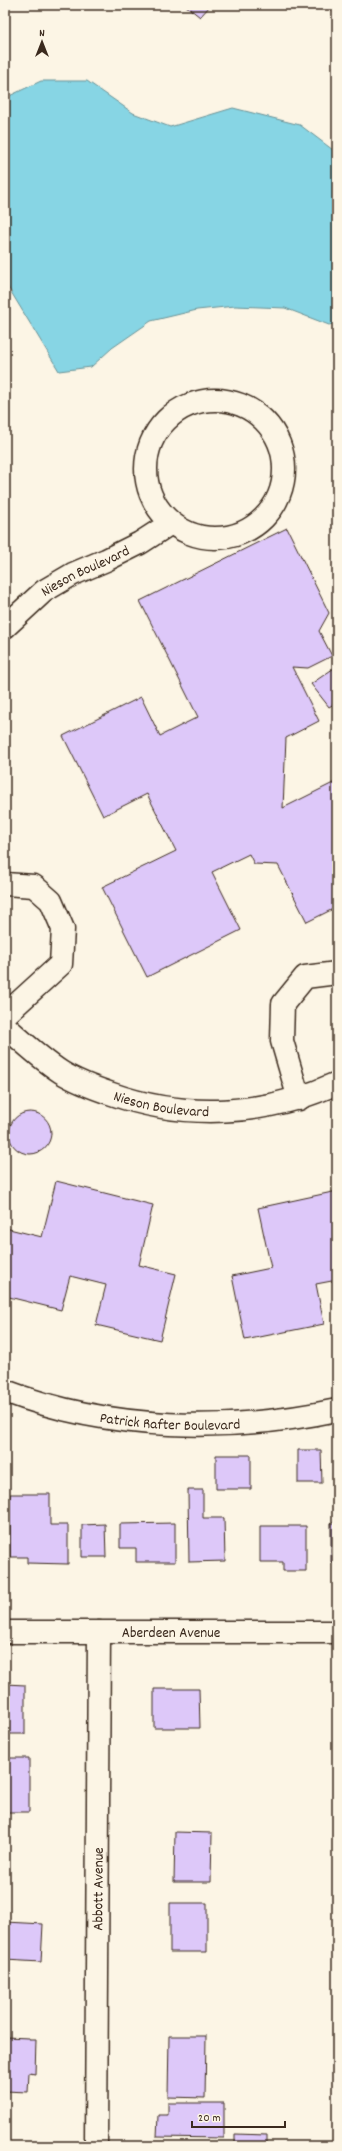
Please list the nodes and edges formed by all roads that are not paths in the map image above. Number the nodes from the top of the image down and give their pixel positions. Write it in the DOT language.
graph roads {
  1 [pos="171,523"];
  2 [pos="5,627"];
  3 [pos="5,884"];
  4 [pos="337,973"];
  5 [pos="5,1015"];
  6 [pos="5,1026"];
  7 [pos="337,1084"];
  8 [pos="299,1099"];
  9 [pos="5,1391"];
  10 [pos="337,1410"];
  11 [pos="5,1632"];
  12 [pos="99,1632"];
  13 [pos="337,1632"];
  14 [pos="96,2146"];
  1 -- 1 [label="street"];
  1 -- 2 [label="street, Nieson Boulevard"];
  3 -- 5 [label="street"];
  4 -- 8 [label="street"];
  6 -- 8 [label="street, Nieson Boulevard"];
  7 -- 8 [label="street, Nieson Boulevard"];
  9 -- 10 [label="street, Patrick Rafter Boulevard"];
  11 -- 12 [label="street, Aberdeen Avenue"];
  12 -- 13 [label="street, Aberdeen Avenue"];
  12 -- 14 [label="street, Abbott Avenue"];
}
